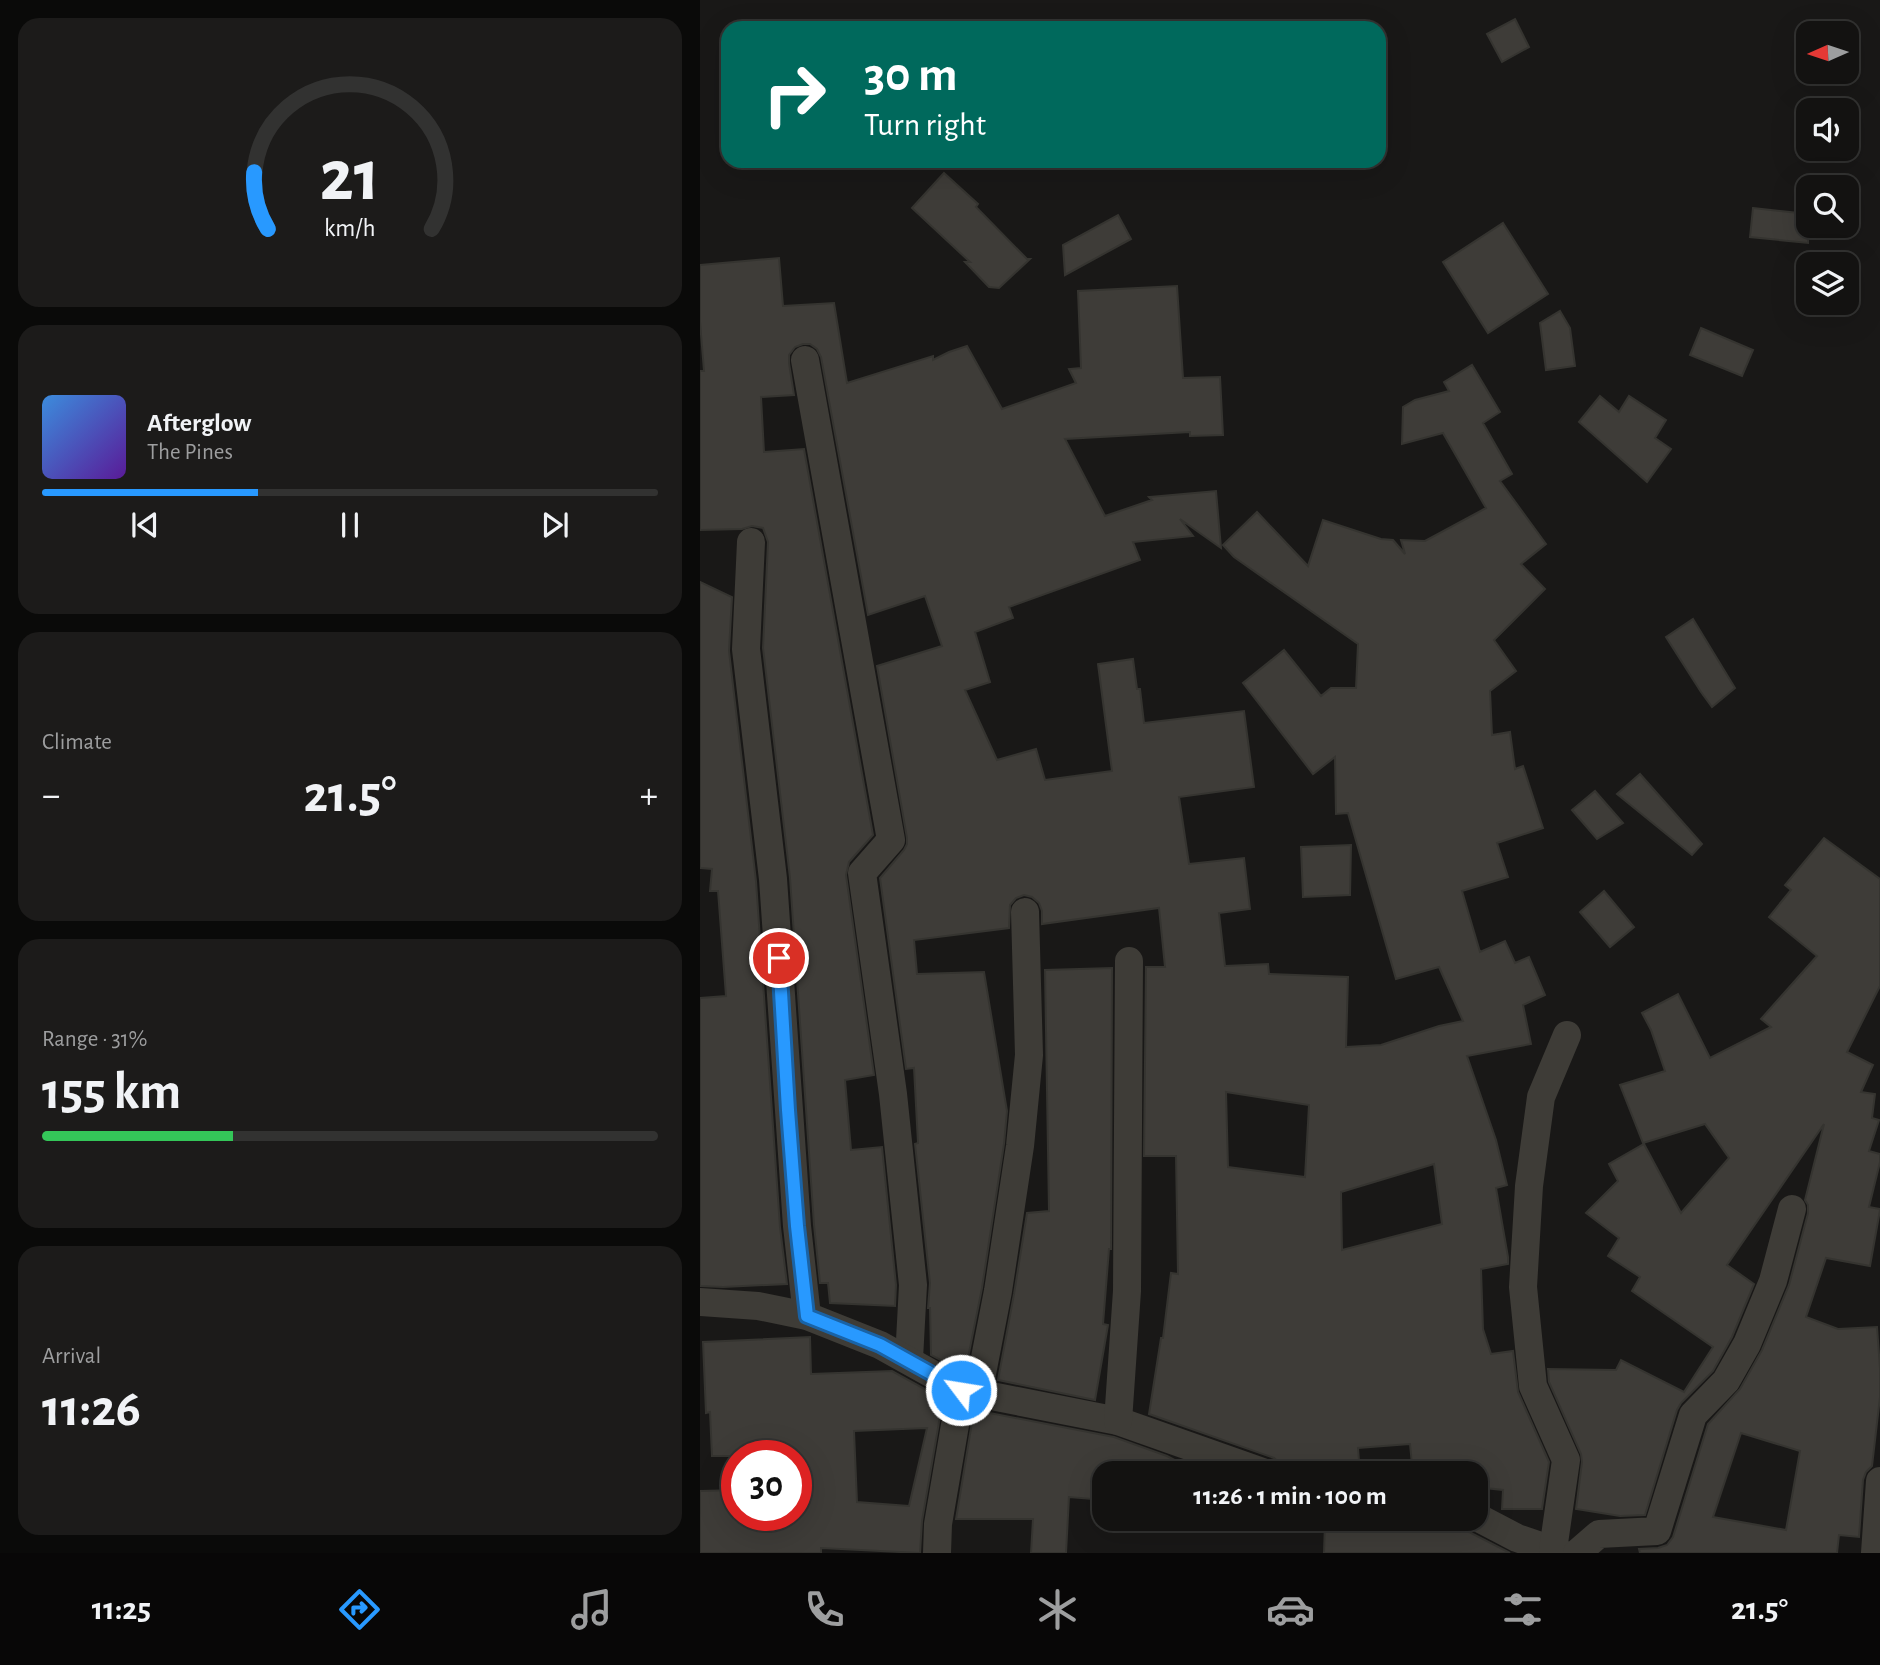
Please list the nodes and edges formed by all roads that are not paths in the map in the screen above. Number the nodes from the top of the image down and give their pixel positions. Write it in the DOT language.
graph roads {
  1 [pos="805,360"];
  2 [pos="751,542"];
  3 [pos="1025,912"];
  4 [pos="1129,961"];
  5 [pos="1567,1035"];
  6 [pos="1792,1209"];
  7 [pos="700,1302"];
  8 [pos="807,1316"];
  9 [pos="909,1359"];
  10 [pos="970,1392"];
  11 [pos="1118,1421"];
  12 [pos="1231,1461"];
  13 [pos="1880,1481"];
  14 [pos="1488,1523"];
  15 [pos="1564,1552"];
  16 [pos="937,1553"];
  17 [pos="1875,1553"];
  1 -- 9 [label="street"];
  2 -- 8 [label="street"];
  3 -- 10 [label="street"];
  4 -- 11 [label="street"];
  5 -- 15 [label="street"];
  6 -- 15 [label="street"];
  7 -- 8 [label="street"];
  8 -- 9 [label="street"];
  9 -- 10 [label="street"];
  10 -- 11 [label="street"];
  10 -- 16 [label="street"];
  11 -- 12 [label="street"];
  13 -- 17 [label="street"];
  14 -- 15 [label="street"];
}
